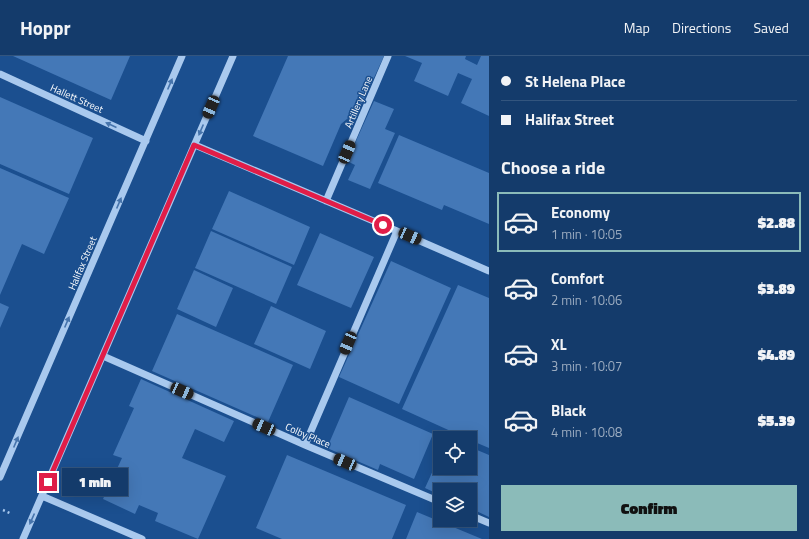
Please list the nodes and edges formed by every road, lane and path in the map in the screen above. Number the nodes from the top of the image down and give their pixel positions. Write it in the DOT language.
graph roads {
  1 [pos="182,56"];
  2 [pos="233,56"];
  3 [pos="388,56"];
  4 [pos="0,74"];
  5 [pos="146,141"];
  6 [pos="194,145"];
  7 [pos="326,201"];
  8 [pos="397,231"];
  9 [pos="489,271"];
  10 [pos="103,356"];
  11 [pos="304,445"];
  12 [pos="0,478"];
  13 [pos="42,496"];
  14 [pos="433,499"];
  15 [pos="477,518"];
  16 [pos="489,523"];
  17 [pos="23,539"];
  18 [pos="142,539"];
  5 -- 1 [label="street, Halifax Street, one-way"];
  2 -- 6 [label="street, one-way"];
  3 -- 7 [label="street, Artillery Lane"];
  5 -- 4 [label="street, Hallett Street, one-way"];
  12 -- 5 [label="street, Halifax Street, one-way"];
  6 -- 7 [label="street"];
  6 -- 10 [label="street"];
  7 -- 8 [label="street"];
  8 -- 9 [label="street"];
  8 -- 11 [label="street"];
  10 -- 11 [label="street, Colby Place"];
  10 -- 13 [label="street"];
  11 -- 14 [label="street, Colby Place"];
  13 -- 17 [label="street, one-way"];
  13 -- 18 [label="street"];
  15 -- 16 [label="street"];
}
